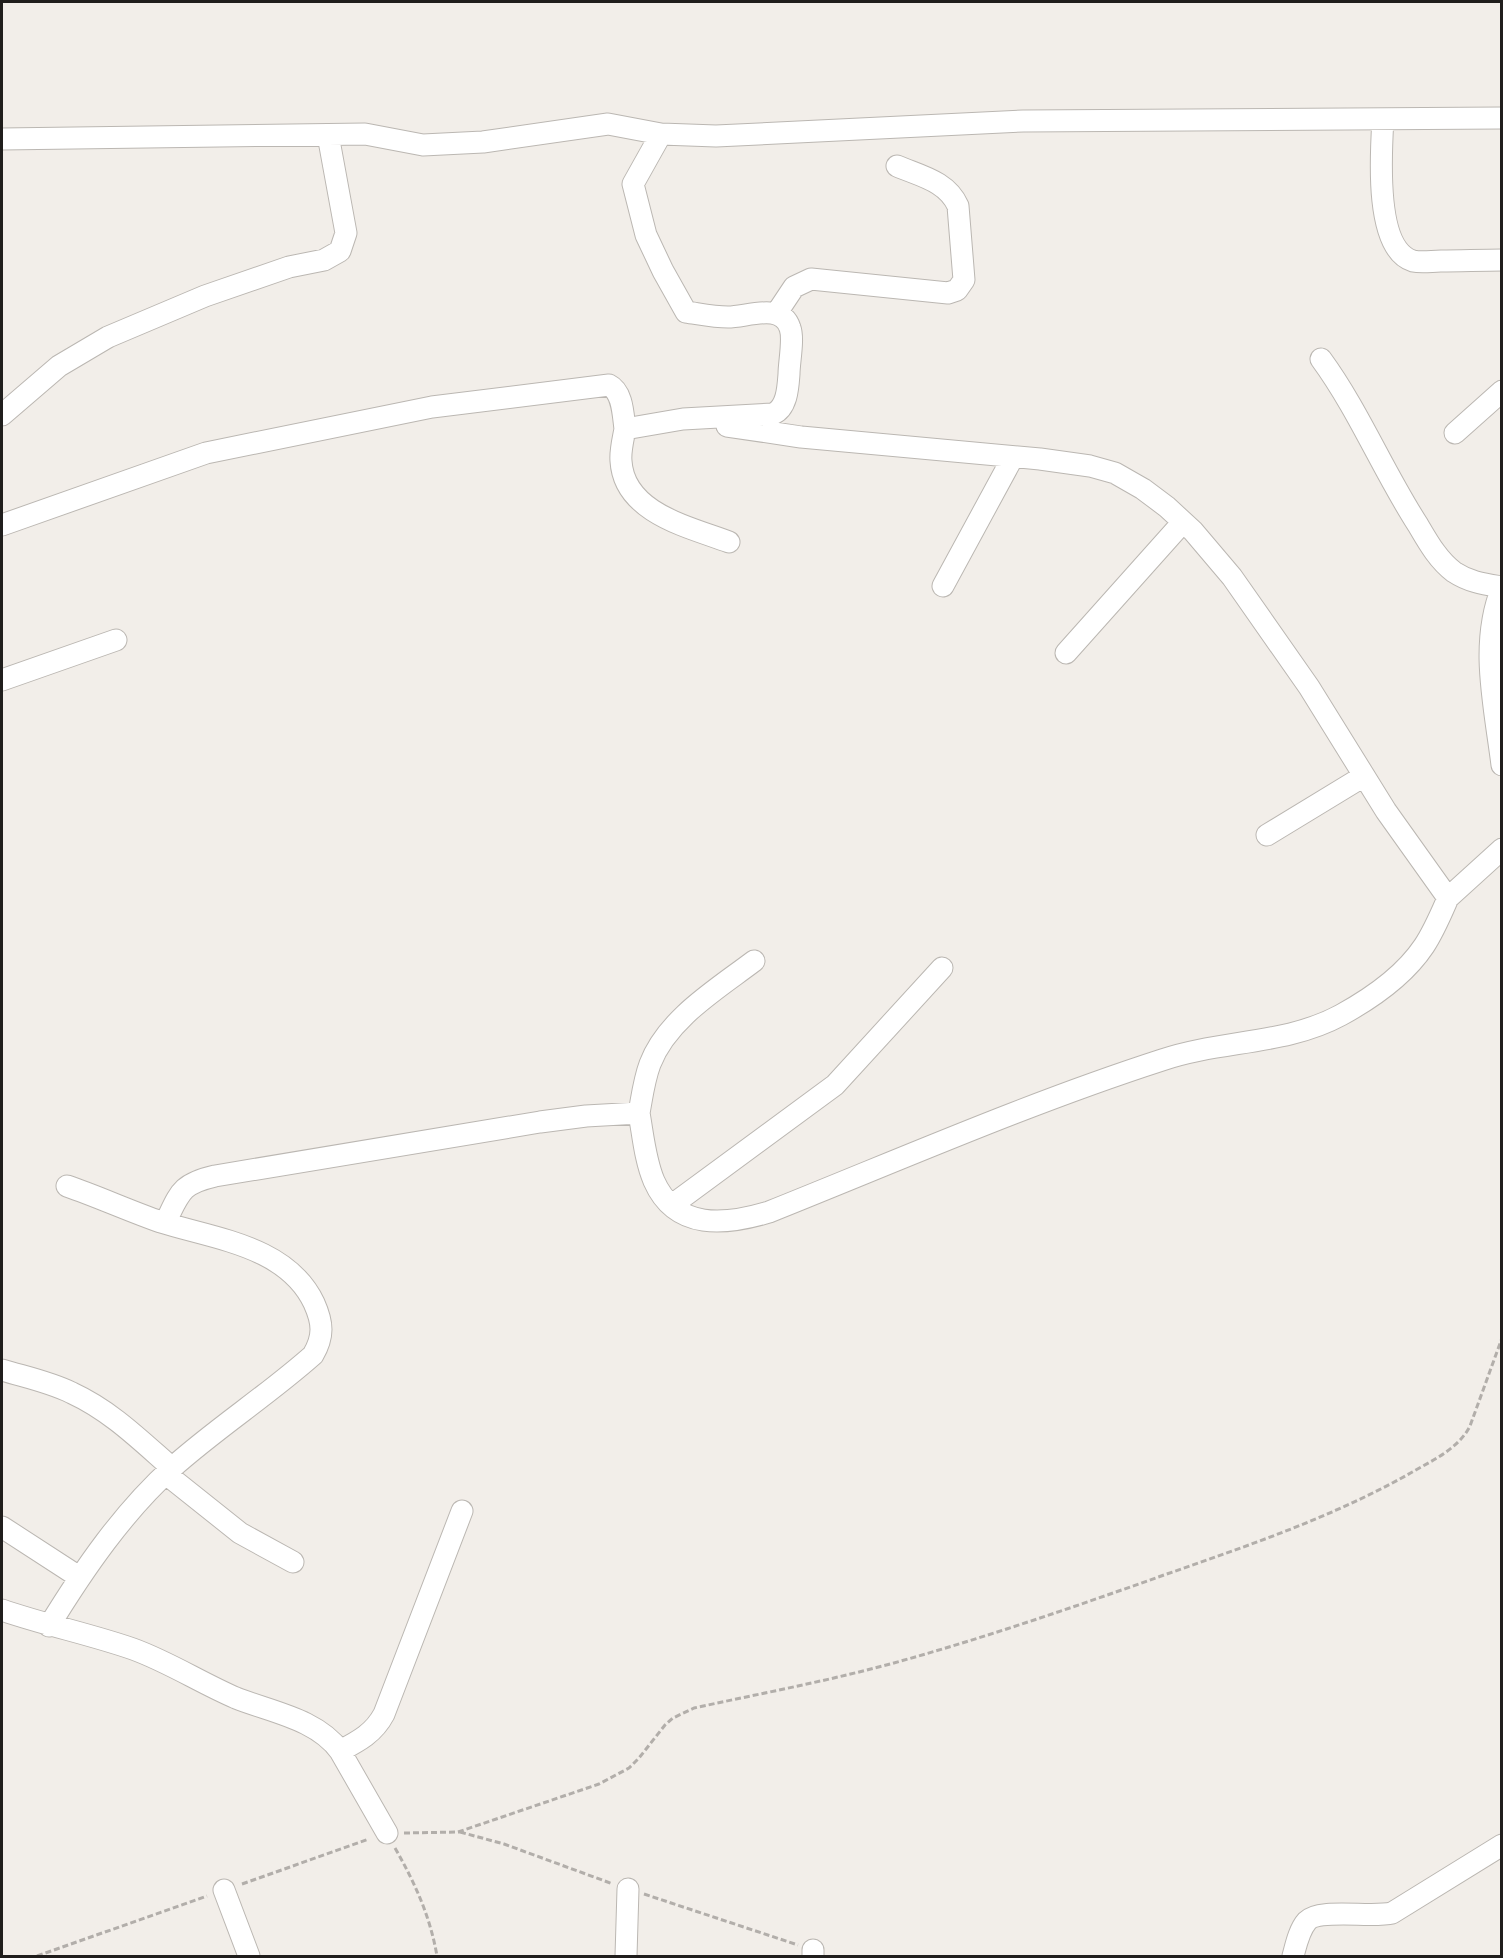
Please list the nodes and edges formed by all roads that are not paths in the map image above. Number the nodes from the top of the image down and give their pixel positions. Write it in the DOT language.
graph roads {
  1 [pos="1502,118"];
  2 [pos="1383,119"];
  3 [pos="661,134"];
  4 [pos="328,135"];
  5 [pos="2,139"];
  6 [pos="897,166"];
  7 [pos="1502,260"];
  8 [pos="776,314"];
  9 [pos="1321,359"];
  10 [pos="1502,391"];
  11 [pos="2,415"];
  12 [pos="683,419"];
  13 [pos="625,429"];
  14 [pos="1455,433"];
  15 [pos="1013,457"];
  16 [pos="1184,522"];
  17 [pos="2,525"];
  18 [pos="729,542"];
  19 [pos="943,586"];
  20 [pos="1502,587"];
  21 [pos="116,640"];
  22 [pos="1066,653"];
  23 [pos="2,680"];
  24 [pos="1502,765"];
  25 [pos="1364,776"];
  26 [pos="1267,835"];
  27 [pos="1502,849"];
  28 [pos="1448,898"];
  29 [pos="753,961"];
  30 [pos="942,968"];
  31 [pos="639,1113"];
  32 [pos="67,1186"];
  33 [pos="672,1205"];
  34 [pos="165,1223"];
  35 [pos="2,1370"];
  36 [pos="169,1471"];
  37 [pos="462,1511"];
  38 [pos="2,1527"];
  39 [pos="293,1562"];
  40 [pos="79,1577"];
  41 [pos="2,1610"];
  42 [pos="49,1626"];
  43 [pos="340,1751"];
  44 [pos="387,1833"];
  45 [pos="1502,1845"];
  46 [pos="628,1889"];
  47 [pos="224,1890"];
  48 [pos="249,1956"];
  49 [pos="626,1956"];
  50 [pos="1293,1956"];
  1 -- 2 [label="street"];
  2 -- 3 [label="street"];
  2 -- 7 [label="street"];
  3 -- 4 [label="street"];
  3 -- 8 [label="street"];
  4 -- 5 [label="street"];
  4 -- 11 [label="street"];
  6 -- 8 [label="street"];
  8 -- 12 [label="street"];
  9 -- 20 [label="street"];
  10 -- 14 [label="street"];
  12 -- 13 [label="street"];
  12 -- 15 [label="street"];
  13 -- 17 [label="street"];
  13 -- 18 [label="street"];
  15 -- 16 [label="street"];
  15 -- 19 [label="street"];
  16 -- 22 [label="street"];
  16 -- 25 [label="street"];
  20 -- 24 [label="street"];
  21 -- 23 [label="street"];
  25 -- 26 [label="street"];
  25 -- 28 [label="street"];
  27 -- 28 [label="street"];
  28 -- 33 [label="street"];
  29 -- 31 [label="street"];
  30 -- 33 [label="street"];
  31 -- 33 [label="street"];
  31 -- 34 [label="street"];
  32 -- 34 [label="street"];
  34 -- 36 [label="street"];
  35 -- 36 [label="street"];
  36 -- 39 [label="street"];
  36 -- 40 [label="street"];
  37 -- 43 [label="street"];
  38 -- 40 [label="street"];
  40 -- 42 [label="street"];
  41 -- 42 [label="street"];
  42 -- 43 [label="street"];
  43 -- 44 [label="street"];
  45 -- 50 [label="street"];
  46 -- 49 [label="street"];
  47 -- 48 [label="street"];
}
